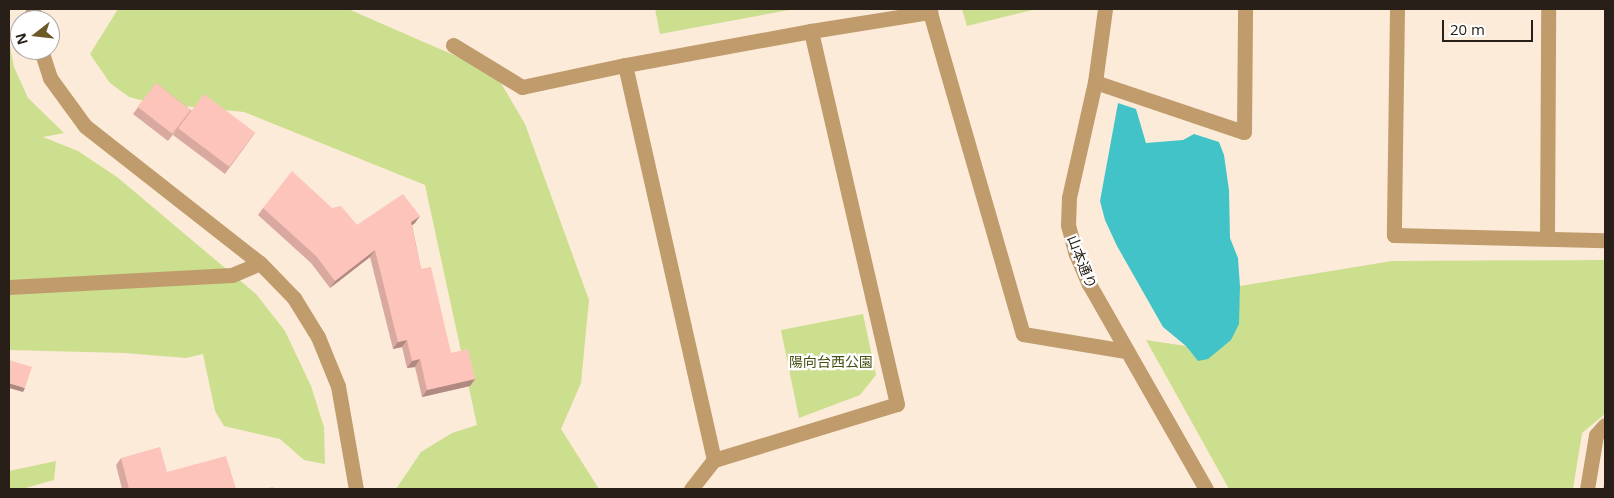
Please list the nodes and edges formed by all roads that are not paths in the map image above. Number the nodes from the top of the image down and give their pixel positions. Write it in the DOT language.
graph roads {
  1 [pos="1105,9"];
  2 [pos="1246,9"];
  3 [pos="1397,9"];
  4 [pos="1548,9"];
  5 [pos="929,10"];
  6 [pos="811,31"];
  7 [pos="453,45"];
  8 [pos="44,60"];
  9 [pos="625,65"];
  10 [pos="1095,82"];
  11 [pos="1547,238"];
  12 [pos="1605,240"];
  13 [pos="260,263"];
  14 [pos="9,287"];
  15 [pos="1126,351"];
  16 [pos="1605,425"];
  17 [pos="714,460"];
  18 [pos="356,489"];
  19 [pos="691,489"];
  20 [pos="1206,489"];
  21 [pos="1588,489"];
  1 -- 10 [label="street, 山本通り"];
  2 -- 10 [label="street"];
  3 -- 11 [label="street"];
  4 -- 11 [label="street"];
  5 -- 6 [label="street"];
  5 -- 15 [label="street"];
  6 -- 9 [label="street"];
  6 -- 17 [label="street"];
  7 -- 9 [label="street"];
  8 -- 13 [label="street"];
  9 -- 17 [label="street"];
  10 -- 15 [label="street, 山本通り"];
  11 -- 12 [label="street"];
  13 -- 14 [label="street"];
  13 -- 18 [label="street"];
  15 -- 20 [label="street, 山本通り"];
  16 -- 21 [label="street"];
  17 -- 19 [label="street"];
}
